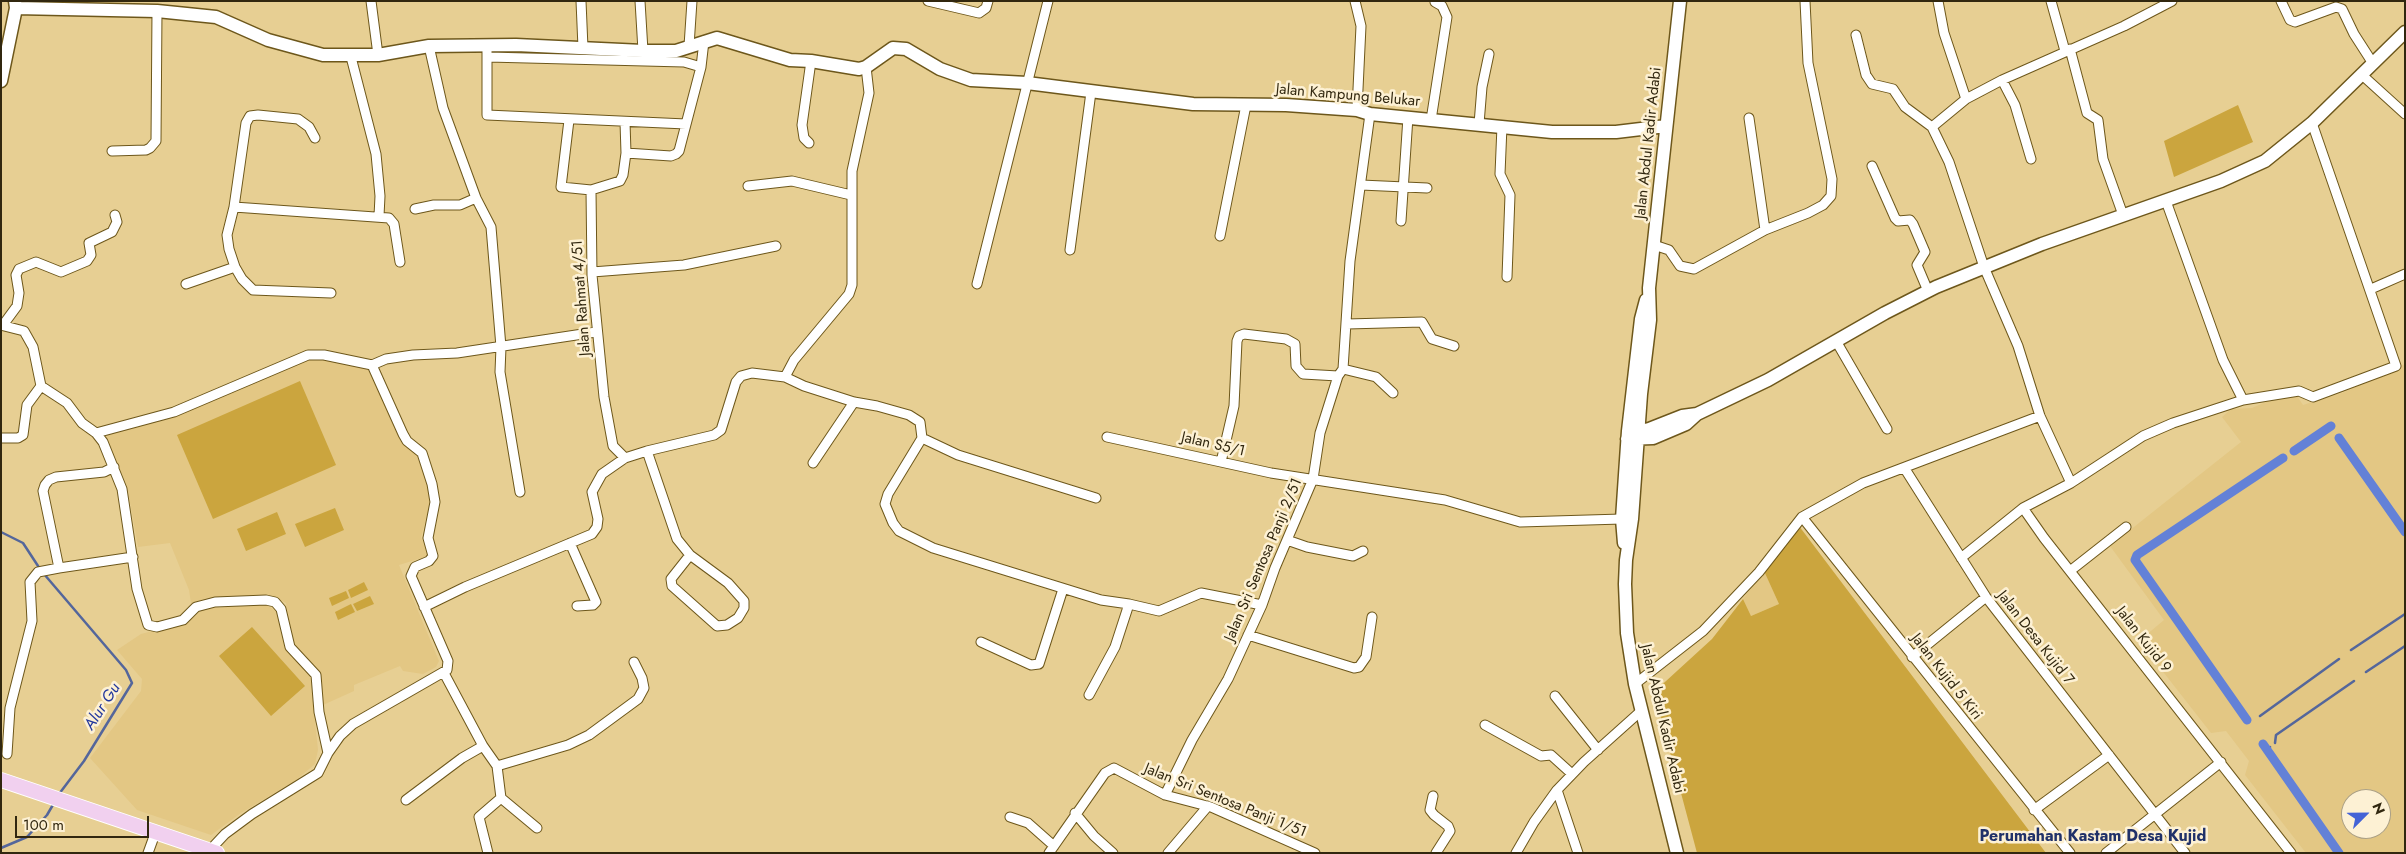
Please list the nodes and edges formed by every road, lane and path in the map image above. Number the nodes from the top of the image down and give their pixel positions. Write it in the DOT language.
graph roads {
  1 [pos="371,1"];
  2 [pos="581,1"];
  3 [pos="640,1"];
  4 [pos="692,1"];
  5 [pos="928,1"];
  6 [pos="988,1"];
  7 [pos="1048,1"];
  8 [pos="1680,1"];
  9 [pos="1805,1"];
  10 [pos="1938,1"];
  11 [pos="2051,1"];
  12 [pos="2172,1"];
  13 [pos="2281,1"];
  14 [pos="1353,2"];
  15 [pos="1435,2"];
  16 [pos="16,5"];
  17 [pos="157,11"];
  18 [pos="2405,32"];
  19 [pos="1856,35"];
  20 [pos="704,41"];
  21 [pos="429,46"];
  22 [pos="689,46"];
  23 [pos="583,48"];
  24 [pos="2067,50"];
  25 [pos="488,51"];
  26 [pos="643,51"];
  27 [pos="1489,54"];
  28 [pos="378,55"];
  29 [pos="352,57"];
  30 [pos="811,61"];
  31 [pos="2372,62"];
  32 [pos="701,67"];
  33 [pos="866,67"];
  34 [pos="2361,74"];
  35 [pos="2002,80"];
  36 [pos="1,81"];
  37 [pos="1028,83"];
  38 [pos="1091,92"];
  39 [pos="1966,99"];
  40 [pos="1246,105"];
  41 [pos="1357,110"];
  42 [pos="1370,114"];
  43 [pos="2405,114"];
  44 [pos="1408,117"];
  45 [pos="1749,118"];
  46 [pos="569,120"];
  47 [pos="1431,120"];
  48 [pos="625,122"];
  49 [pos="2312,123"];
  50 [pos="686,124"];
  51 [pos="1479,124"];
  52 [pos="1502,126"];
  53 [pos="1666,126"];
  54 [pos="1932,127"];
  55 [pos="315,138"];
  56 [pos="809,143"];
  57 [pos="112,152"];
  58 [pos="626,153"];
  59 [pos="2031,159"];
  60 [pos="1872,166"];
  61 [pos="1361,185"];
  62 [pos="748,186"];
  63 [pos="1404,187"];
  64 [pos="1427,188"];
  65 [pos="591,190"];
  66 [pos="851,195"];
  67 [pos="476,198"];
  68 [pos="2166,201"];
  69 [pos="234,207"];
  70 [pos="415,209"];
  71 [pos="116,215"];
  72 [pos="2123,215"];
  73 [pos="379,216"];
  74 [pos="1401,221"];
  75 [pos="1765,230"];
  76 [pos="1220,236"];
  77 [pos="1654,245"];
  78 [pos="776,246"];
  79 [pos="1070,250"];
  80 [pos="400,262"];
  81 [pos="235,267"];
  82 [pos="1984,267"];
  83 [pos="592,272"];
  84 [pos="2405,274"];
  85 [pos="1507,277"];
  86 [pos="186,284"];
  87 [pos="977,284"];
  88 [pos="2371,289"];
  89 [pos="1928,292"];
  90 [pos="331,293"];
  91 [pos="1348,324"];
  92 [pos="2,325"];
  93 [pos="596,332"];
  94 [pos="1836,341"];
  95 [pos="1454,346"];
  96 [pos="500,347"];
  97 [pos="2400,364"];
  98 [pos="372,365"];
  99 [pos="1341,372"];
  100 [pos="784,377"];
  101 [pos="41,386"];
  102 [pos="1393,393"];
  103 [pos="2244,400"];
  104 [pos="854,402"];
  105 [pos="2040,416"];
  106 [pos="1887,429"];
  107 [pos="96,433"];
  108 [pos="1633,436"];
  109 [pos="1107,437"];
  110 [pos="1,438"];
  111 [pos="922,438"];
  112 [pos="647,451"];
  113 [pos="625,458"];
  114 [pos="1221,462"];
  115 [pos="813,463"];
  116 [pos="114,467"];
  117 [pos="1905,469"];
  118 [pos="1313,479"];
  119 [pos="2071,484"];
  120 [pos="520,492"];
  121 [pos="1096,498"];
  122 [pos="2023,508"];
  123 [pos="1802,517"];
  124 [pos="1622,519"];
  125 [pos="2126,527"];
  126 [pos="1288,540"];
  127 [pos="570,543"];
  128 [pos="1363,551"];
  129 [pos="690,555"];
  130 [pos="133,558"];
  131 [pos="1961,558"];
  132 [pos="1626,560"];
  133 [pos="59,568"];
  134 [pos="2070,571"];
  135 [pos="1063,588"];
  136 [pos="1986,597"];
  137 [pos="1129,604"];
  138 [pos="1262,605"];
  139 [pos="577,606"];
  140 [pos="424,607"];
  141 [pos="1372,617"];
  142 [pos="1248,635"];
  143 [pos="981,642"];
  144 [pos="1912,657"];
  145 [pos="634,662"];
  146 [pos="444,673"];
  147 [pos="1635,684"];
  148 [pos="1089,695"];
  149 [pos="1556,696"];
  150 [pos="1641,711"];
  151 [pos="1486,725"];
  152 [pos="483,746"];
  153 [pos="1598,750"];
  154 [pos="328,753"];
  155 [pos="7,754"];
  156 [pos="2109,755"];
  157 [pos="2221,762"];
  158 [pos="497,766"];
  159 [pos="1572,774"];
  160 [pos="1,780"];
  161 [pos="1557,790"];
  162 [pos="1165,795"];
  163 [pos="1433,796"];
  164 [pos="501,798"];
  165 [pos="406,800"];
  166 [pos="1208,806"];
  167 [pos="2034,810"];
  168 [pos="1075,813"];
  169 [pos="2155,816"];
  170 [pos="1010,817"];
  171 [pos="537,828"];
  172 [pos="156,831"];
  173 [pos="1051,849"];
  174 [pos="214,851"];
  175 [pos="1308,852"];
  176 [pos="148,853"];
  177 [pos="488,853"];
  178 [pos="1112,853"];
  179 [pos="1168,853"];
  180 [pos="1436,853"];
  181 [pos="1516,853"];
  182 [pos="1578,853"];
  183 [pos="1677,853"];
  184 [pos="2070,853"];
  185 [pos="2106,853"];
  186 [pos="2185,853"];
  187 [pos="2291,853"];
  1 -- 28 [label="street"];
  2 -- 23 [label="street"];
  3 -- 26 [label="street"];
  4 -- 22 [label="street"];
  5 -- 6 [label="street"];
  7 -- 37 [label="street"];
  8 -- 53 [label="main road, Jalan Abdul Kadir Adabi"];
  9 -- 75 [label="street"];
  10 -- 39 [label="street"];
  11 -- 24 [label="street"];
  12 -- 24 [label="street"];
  13 -- 31 [label="street"];
  14 -- 41 [label="street"];
  15 -- 47 [label="street"];
  16 -- 17 [label="main road"];
  16 -- 36 [label="main road"];
  17 -- 29 [label="main road"];
  17 -- 57 [label="street"];
  18 -- 31 [label="main road"];
  19 -- 54 [label="street"];
  20 -- 22 [label="main road"];
  20 -- 30 [label="main road"];
  20 -- 32 [label="street"];
  21 -- 25 [label="main road"];
  21 -- 28 [label="main road"];
  21 -- 67 [label="street"];
  22 -- 26 [label="main road"];
  23 -- 25 [label="main road"];
  23 -- 26 [label="main road"];
  24 -- 35 [label="street"];
  24 -- 72 [label="street"];
  25 -- 32 [label="street"];
  25 -- 46 [label="street"];
  27 -- 51 [label="street"];
  28 -- 29 [label="main road"];
  29 -- 73 [label="street"];
  30 -- 33 [label="main road"];
  30 -- 56 [label="street"];
  31 -- 34 [label="main road"];
  32 -- 50 [label="street"];
  33 -- 37 [label="main road, Jalan Kampung Belukar"];
  33 -- 66 [label="street"];
  34 -- 43 [label="street"];
  34 -- 49 [label="main road"];
  35 -- 39 [label="street"];
  35 -- 59 [label="street"];
  37 -- 38 [label="main road, Jalan Kampung Belukar"];
  37 -- 87 [label="street"];
  38 -- 40 [label="main road, Jalan Kampung Belukar"];
  38 -- 79 [label="street"];
  39 -- 54 [label="street"];
  40 -- 41 [label="main road, Jalan Kampung Belukar"];
  40 -- 76 [label="street"];
  41 -- 42 [label="main road, Jalan Kampung Belukar"];
  42 -- 44 [label="main road, Jalan Kampung Belukar"];
  42 -- 61 [label="street, Jalan Sri Sentosa Panji 2/51"];
  44 -- 47 [label="main road, Jalan Kampung Belukar"];
  44 -- 63 [label="street"];
  45 -- 75 [label="street"];
  46 -- 48 [label="street"];
  46 -- 65 [label="street"];
  47 -- 51 [label="main road, Jalan Kampung Belukar"];
  48 -- 50 [label="street"];
  48 -- 58 [label="street"];
  49 -- 68 [label="main road"];
  49 -- 88 [label="street"];
  50 -- 58 [label="street"];
  51 -- 52 [label="main road, Jalan Kampung Belukar"];
  52 -- 53 [label="main road, Jalan Kampung Belukar"];
  52 -- 85 [label="street"];
  53 -- 77 [label="main road, Jalan Abdul Kadir Adabi"];
  54 -- 82 [label="street"];
  55 -- 69 [label="street"];
  58 -- 65 [label="street"];
  60 -- 89 [label="street"];
  61 -- 63 [label="street"];
  61 -- 91 [label="street, Jalan Sri Sentosa Panji 2/51"];
  62 -- 66 [label="street"];
  63 -- 64 [label="street"];
  63 -- 74 [label="street"];
  65 -- 83 [label="street, Jalan Rahmat 4/51"];
  66 -- 100 [label="street"];
  67 -- 70 [label="street"];
  67 -- 96 [label="street"];
  68 -- 72 [label="main road"];
  68 -- 103 [label="street"];
  69 -- 73 [label="street"];
  69 -- 81 [label="street"];
  71 -- 92 [label="street"];
  72 -- 82 [label="main road"];
  73 -- 80 [label="street"];
  75 -- 77 [label="street"];
  77 -- 108 [label="main road, Jalan Abdul Kadir Adabi"];
  78 -- 83 [label="street"];
  81 -- 86 [label="street"];
  81 -- 90 [label="street"];
  82 -- 89 [label="main road"];
  82 -- 105 [label="street"];
  83 -- 93 [label="street, Jalan Rahmat 4/51"];
  84 -- 88 [label="street"];
  88 -- 97 [label="street"];
  89 -- 94 [label="main road"];
  91 -- 95 [label="street"];
  91 -- 99 [label="street, Jalan Sri Sentosa Panji 2/51"];
  92 -- 101 [label="street"];
  93 -- 96 [label="street"];
  93 -- 113 [label="street, Jalan Rahmat 4/51"];
  94 -- 106 [label="street"];
  94 -- 108 [label="main road"];
  96 -- 98 [label="street"];
  96 -- 120 [label="street"];
  97 -- 103 [label="street"];
  98 -- 107 [label="street"];
  98 -- 140 [label="street"];
  99 -- 102 [label="street"];
  99 -- 114 [label="street"];
  99 -- 118 [label="street, Jalan Sri Sentosa Panji 2/51"];
  100 -- 104 [label="street"];
  100 -- 112 [label="street"];
  101 -- 107 [label="street"];
  101 -- 110 [label="street"];
  103 -- 119 [label="street"];
  104 -- 111 [label="street"];
  104 -- 115 [label="street"];
  105 -- 117 [label="street"];
  105 -- 119 [label="street"];
  107 -- 116 [label="street"];
  108 -- 124 [label="main road, Jalan Abdul Kadir Adabi"];
  108 -- 132 [label="main road, Jalan Abdul Kadir Adabi"];
  109 -- 114 [label="street, Jalan S5/1"];
  111 -- 121 [label="street"];
  111 -- 135 [label="street"];
  112 -- 113 [label="street"];
  112 -- 129 [label="street"];
  113 -- 127 [label="street"];
  114 -- 118 [label="street, Jalan S5/1"];
  116 -- 130 [label="street"];
  116 -- 133 [label="street"];
  117 -- 123 [label="street"];
  117 -- 131 [label="street, Jalan Desa Kujid 7"];
  118 -- 124 [label="street, Jalan S5/1"];
  118 -- 126 [label="street, Jalan Sri Sentosa Panji 2/51"];
  119 -- 122 [label="street"];
  122 -- 131 [label="street"];
  122 -- 134 [label="street, Jalan Kujid 9"];
  123 -- 144 [label="street, Jalan Kujid 5 Kiri"];
  123 -- 147 [label="street"];
  124 -- 132 [label="main road, Jalan Abdul Kadir Adabi"];
  125 -- 134 [label="street"];
  126 -- 128 [label="street"];
  126 -- 138 [label="street, Jalan Sri Sentosa Panji 2/51"];
  127 -- 139 [label="street"];
  127 -- 140 [label="street"];
  129 -- 129 [label="street"];
  130 -- 133 [label="street"];
  130 -- 154 [label="street"];
  131 -- 136 [label="street, Jalan Desa Kujid 7"];
  132 -- 147 [label="main road, Jalan Abdul Kadir Adabi"];
  133 -- 155 [label="street"];
  134 -- 157 [label="street, Jalan Kujid 9"];
  135 -- 137 [label="street"];
  135 -- 143 [label="street"];
  136 -- 144 [label="street"];
  136 -- 156 [label="street, Jalan Desa Kujid 7"];
  137 -- 138 [label="street"];
  137 -- 148 [label="street"];
  138 -- 142 [label="street, Jalan Sri Sentosa Panji 2/51"];
  140 -- 146 [label="street"];
  141 -- 142 [label="street"];
  142 -- 162 [label="street, Jalan Sri Sentosa Panji 2/51"];
  144 -- 167 [label="street, Jalan Kujid 5 Kiri"];
  145 -- 158 [label="street"];
  146 -- 152 [label="street"];
  146 -- 154 [label="street"];
  147 -- 150 [label="main road, Jalan Abdul Kadir Adabi"];
  149 -- 153 [label="street"];
  150 -- 153 [label="street"];
  150 -- 183 [label="main road, Jalan Abdul Kadir Adabi"];
  151 -- 159 [label="street"];
  152 -- 158 [label="street"];
  152 -- 165 [label="street"];
  153 -- 159 [label="street"];
  154 -- 174 [label="street"];
  156 -- 167 [label="street"];
  156 -- 169 [label="street, Jalan Desa Kujid 7"];
  157 -- 169 [label="street"];
  157 -- 187 [label="street, Jalan Kujid 9"];
  158 -- 164 [label="street"];
  159 -- 161 [label="street"];
  160 -- 172 [label="main road"];
  161 -- 181 [label="street"];
  161 -- 182 [label="street"];
  162 -- 166 [label="street, Jalan Sri Sentosa Panji 1/51"];
  162 -- 168 [label="street, Jalan Sri Sentosa Panji 1/51"];
  163 -- 180 [label="street"];
  164 -- 171 [label="street"];
  164 -- 177 [label="street"];
  166 -- 175 [label="street, Jalan Sri Sentosa Panji 1/51"];
  166 -- 179 [label="street"];
  167 -- 184 [label="street, Jalan Kujid 5 Kiri"];
  168 -- 173 [label="street, Jalan Sri Sentosa Panji 1/51"];
  168 -- 178 [label="street"];
  169 -- 185 [label="street"];
  169 -- 186 [label="street, Jalan Desa Kujid 7"];
  170 -- 173 [label="street"];
  172 -- 174 [label="main road"];
  172 -- 176 [label="street"];
}
